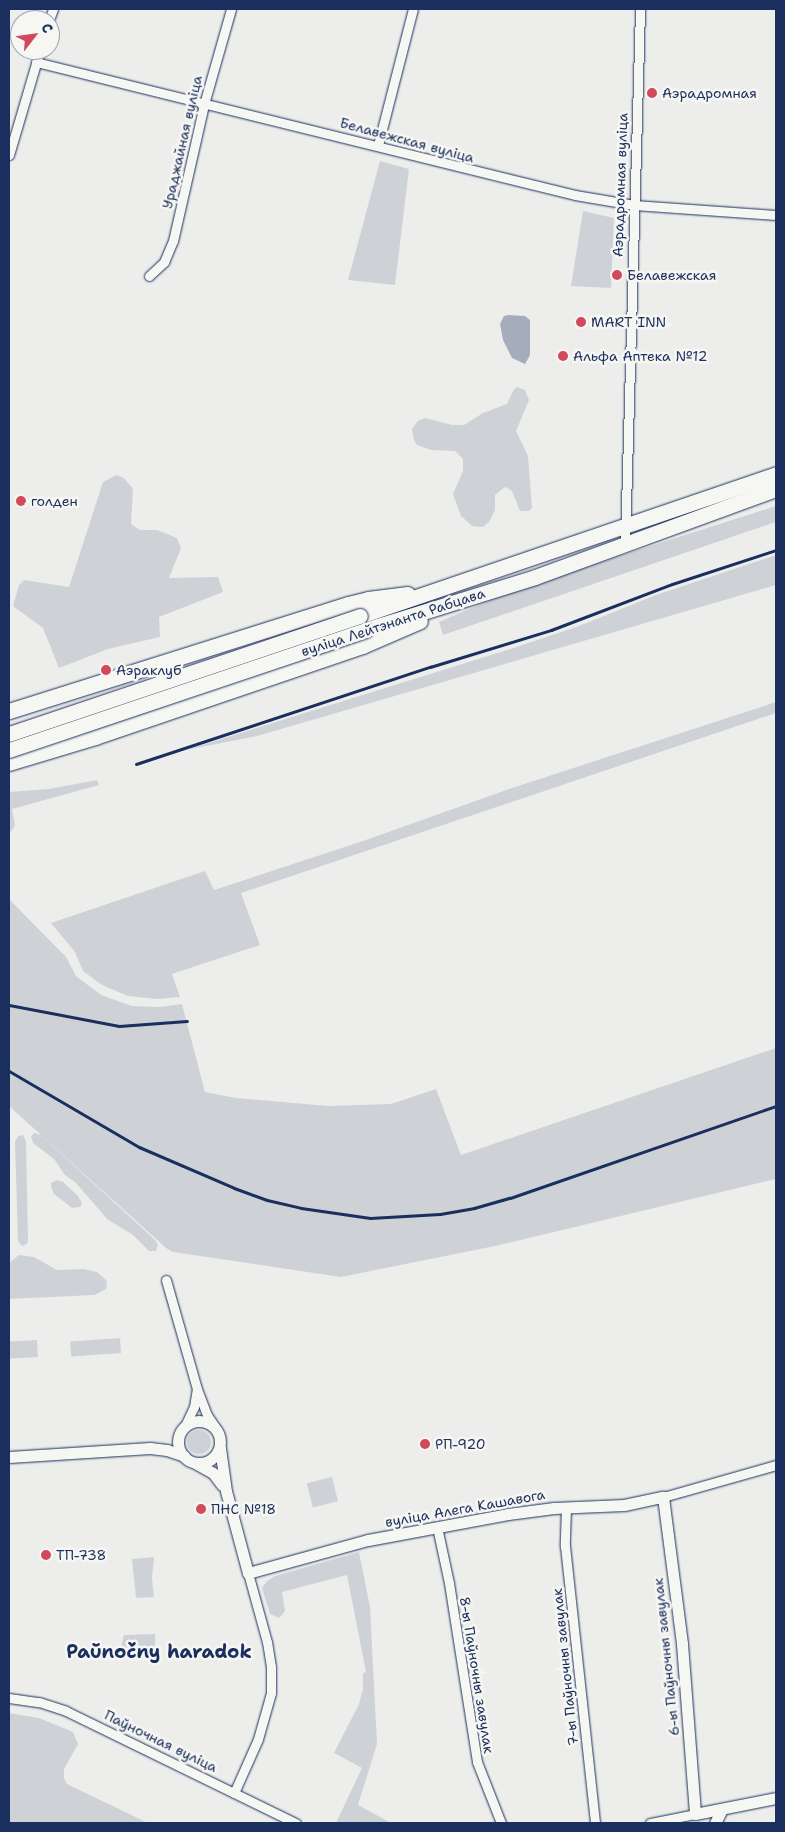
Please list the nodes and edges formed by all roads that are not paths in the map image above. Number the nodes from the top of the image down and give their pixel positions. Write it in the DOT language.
graph roads {
  1 [pos="231,9"];
  2 [pos="413,9"];
  3 [pos="640,9"];
  4 [pos="36,62"];
  5 [pos="204,104"];
  6 [pos="378,145"];
  7 [pos="9,155"];
  8 [pos="634,205"];
  9 [pos="776,215"];
  10 [pos="149,276"];
  11 [pos="776,474"];
  12 [pos="776,489"];
  13 [pos="625,527"];
  14 [pos="625,543"];
  15 [pos="435,592"];
  16 [pos="462,601"];
  17 [pos="363,623"];
  18 [pos="81,689"];
  19 [pos="14,709"];
  20 [pos="9,734"];
  21 [pos="95,737"];
  22 [pos="9,750"];
  23 [pos="37,756"];
  24 [pos="9,763"];
  25 [pos="166,1280"];
  26 [pos="197,1389"];
  27 [pos="215,1427"];
  28 [pos="183,1428"];
  29 [pos="155,1448"];
  30 [pos="220,1448"];
  31 [pos="9,1457"];
  32 [pos="189,1459"];
  33 [pos="776,1464"];
  34 [pos="226,1492"];
  35 [pos="663,1497"];
  36 [pos="566,1508"];
  37 [pos="437,1527"];
  38 [pos="248,1573"];
  39 [pos="9,1698"];
  40 [pos="234,1793"];
  41 [pos="776,1798"];
  42 [pos="722,1809"];
  43 [pos="695,1814"];
  44 [pos="296,1823"];
  45 [pos="501,1823"];
  46 [pos="594,1823"];
  47 [pos="650,1823"];
  48 [pos="715,1823"];
  1 -- 5 [label="street, Ураджайная вуліца"];
  2 -- 6 [label="street"];
  3 -- 8 [label="street, Аэрадромная вуліца"];
  4 -- 5 [label="street, Белавежская вуліца"];
  4 -- 7 [label="street"];
  5 -- 6 [label="street, Белавежская вуліца"];
  5 -- 10 [label="street, Ураджайная вуліца"];
  6 -- 8 [label="street, Белавежская вуліца"];
  8 -- 9 [label="street, Белавежская вуліца"];
  8 -- 13 [label="street, Аэрадромная вуліца"];
  11 -- 13 [label="main road, вуліца Лейтэнанта Рабцава"];
  12 -- 14 [label="main road, вуліца Лейтэнанта Рабцава"];
  13 -- 14 [label="street, Аэрадромная вуліца"];
  13 -- 15 [label="main road, вуліца Лейтэнанта Рабцава"];
  14 -- 16 [label="main road, вуліца Лейтэнанта Рабцава"];
  15 -- 17 [label="main road, вуліца Лейтэнанта Рабцава"];
  15 -- 18 [label="main road"];
  16 -- 17 [label="main road, вуліца Лейтэнанта Рабцава"];
  16 -- 21 [label="main road, вуліца Лейтэнанта Рабцава"];
  17 -- 20 [label="main road, вуліца Лейтэнанта Рабцава, bridge"];
  17 -- 22 [label="main road, вуліца Лейтэнанта Рабцава, bridge"];
  18 -- 19 [label="main road"];
  18 -- 21 [label="main road"];
  19 -- 23 [label="main road"];
  21 -- 23 [label="main road, вуліца Лейтэнанта Рабцава"];
  23 -- 24 [label="main road, вуліца Лейтэнанта Рабцава"];
  25 -- 26 [label="street"];
  26 -- 27 [label="street"];
  26 -- 28 [label="street"];
  27 -- 28 [label="street"];
  27 -- 30 [label="street"];
  28 -- 29 [label="street"];
  28 -- 32 [label="street"];
  29 -- 31 [label="street"];
  29 -- 32 [label="street"];
  30 -- 32 [label="street"];
  30 -- 34 [label="street"];
  32 -- 34 [label="street"];
  33 -- 35 [label="street, вуліца Алега Кашавога"];
  34 -- 38 [label="street"];
  35 -- 36 [label="street, вуліца Алега Кашавога"];
  35 -- 43 [label="street, 6-ы Паўночны завулак"];
  36 -- 37 [label="street, вуліца Алега Кашавога"];
  36 -- 46 [label="street, 7-ы Паўночны завулак"];
  37 -- 38 [label="street, вуліца Алега Кашавога"];
  37 -- 45 [label="street, 8-ы Паўночны завулак"];
  38 -- 40 [label="street"];
  39 -- 40 [label="street, Паўночная вуліца"];
  40 -- 44 [label="street, Паўночная вуліца"];
  41 -- 42 [label="street"];
  42 -- 43 [label="street"];
  42 -- 48 [label="street"];
  43 -- 47 [label="street"];
}
